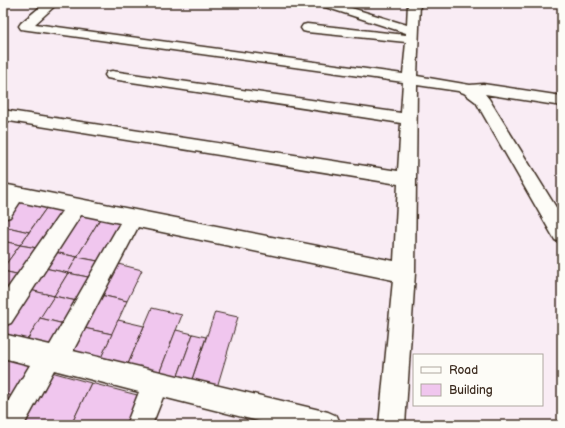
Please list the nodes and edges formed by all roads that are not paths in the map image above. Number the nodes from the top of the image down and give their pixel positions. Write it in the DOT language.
graph roads {
  1 [pos="52,3"];
  2 [pos="323,3"];
  3 [pos="414,3"];
  4 [pos="308,28"];
  5 [pos="412,35"];
  6 [pos="112,75"];
  7 [pos="410,79"];
  8 [pos="469,90"];
  9 [pos="562,101"];
  10 [pos="9,116"];
  11 [pos="409,119"];
  12 [pos="3,129"];
  13 [pos="408,179"];
  14 [pos="10,193"];
  15 [pos="76,206"];
  16 [pos="3,211"];
  17 [pos="133,218"];
  18 [pos="562,234"];
  19 [pos="404,273"];
  20 [pos="3,315"];
  21 [pos="3,346"];
  22 [pos="52,358"];
  23 [pos="155,384"];
  24 [pos="9,425"];
  25 [pos="139,425"];
  26 [pos="328,425"];
  27 [pos="392,425"];
  1 -- 7 [label="street"];
  2 -- 5 [label="street"];
  3 -- 5 [label="street"];
  4 -- 5 [label="street"];
  5 -- 7 [label="street"];
  6 -- 11 [label="street"];
  7 -- 8 [label="street"];
  7 -- 11 [label="street"];
  8 -- 9 [label="street"];
  8 -- 18 [label="street"];
  10 -- 12 [label="street"];
  10 -- 13 [label="street"];
  11 -- 13 [label="street"];
  13 -- 19 [label="street"];
  14 -- 15 [label="street"];
  14 -- 16 [label="street"];
  15 -- 17 [label="street"];
  15 -- 20 [label="street"];
  17 -- 19 [label="street"];
  17 -- 22 [label="street"];
  19 -- 27 [label="street"];
  21 -- 22 [label="street"];
  22 -- 23 [label="street"];
  22 -- 24 [label="street"];
  23 -- 25 [label="street"];
  23 -- 26 [label="street"];
}
